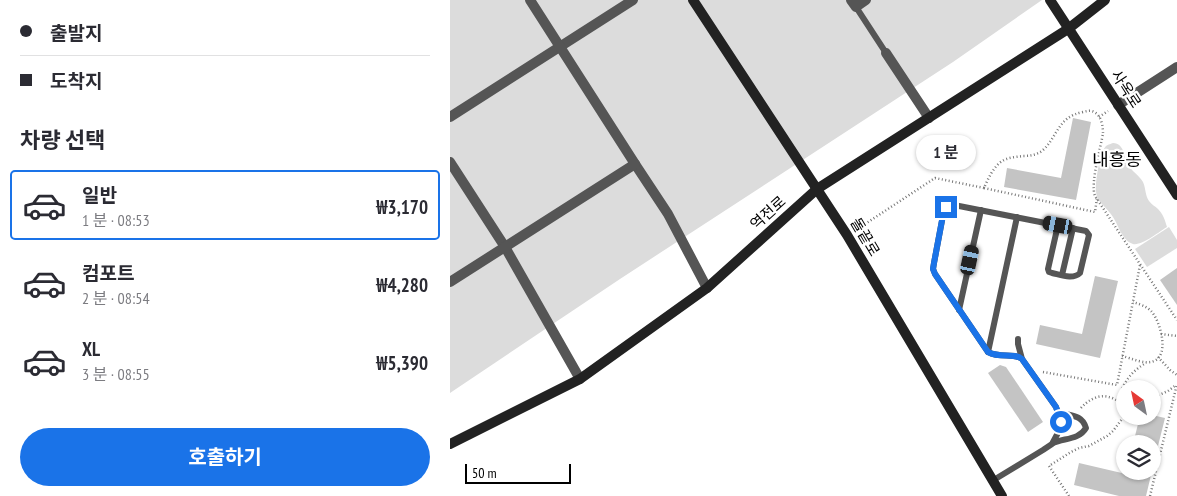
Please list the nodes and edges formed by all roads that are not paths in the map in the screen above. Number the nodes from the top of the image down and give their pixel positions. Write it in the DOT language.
graph roads {
  1 [pos="530,0"];
  2 [pos="633,0"];
  3 [pos="693,0"];
  4 [pos="866,0"];
  5 [pos="1050,0"];
  6 [pos="1105,0"];
  7 [pos="854,4"];
  8 [pos="1068,29"];
  9 [pos="560,47"];
  10 [pos="886,53"];
  11 [pos="1177,67"];
  12 [pos="1118,105"];
  13 [pos="450,117"];
  14 [pos="929,118"];
  15 [pos="450,162"];
  16 [pos="635,164"];
  17 [pos="817,189"];
  18 [pos="1177,195"];
  19 [pos="981,210"];
  20 [pos="1017,217"];
  21 [pos="1058,225"];
  22 [pos="1073,228"];
  23 [pos="505,247"];
  24 [pos="1062,275"];
  25 [pos="450,282"];
  26 [pos="707,288"];
  27 [pos="959,310"];
  28 [pos="1018,338"];
  29 [pos="988,352"];
  30 [pos="1022,359"];
  31 [pos="580,379"];
  32 [pos="1058,412"];
  33 [pos="450,444"];
  34 [pos="1052,444"];
  35 [pos="992,481"];
  36 [pos="1002,496"];
  1 -- 9 [label="street"];
  2 -- 9 [label="street"];
  3 -- 17 [label="street, 돌끝로"];
  4 -- 7 [label="street"];
  5 -- 8 [label="street, 사옥로"];
  6 -- 8 [label="street, 역전로"];
  7 -- 10 [label="lane"];
  8 -- 12 [label="street, 사옥로"];
  8 -- 14 [label="street, 역전로"];
  9 -- 13 [label="street"];
  9 -- 16 [label="street"];
  10 -- 14 [label="street"];
  11 -- 12 [label="street"];
  12 -- 18 [label="street, 사옥로"];
  14 -- 17 [label="street, 역전로"];
  15 -- 23 [label="street"];
  16 -- 23 [label="street"];
  16 -- 26 [label="street"];
  17 -- 26 [label="street, 역전로"];
  17 -- 35 [label="street, 돌끝로"];
  19 -- 20 [label="lane"];
  19 -- 27 [label="lane"];
  19 -- 27 [label="lane"];
  20 -- 21 [label="lane"];
  20 -- 29 [label="lane"];
  21 -- 22 [label="lane"];
  21 -- 24 [label="lane"];
  22 -- 24 [label="lane"];
  22 -- 24 [label="lane"];
  23 -- 25 [label="street"];
  23 -- 31 [label="street"];
  26 -- 31 [label="street, 역전로"];
  27 -- 29 [label="lane"];
  28 -- 30 [label="lane"];
  29 -- 30 [label="lane"];
  30 -- 32 [label="lane"];
  31 -- 33 [label="street, 역전로"];
  32 -- 34 [label="lane"];
  32 -- 34 [label="lane"];
  34 -- 35 [label="lane"];
  35 -- 36 [label="street, 돌끝로"];
}
